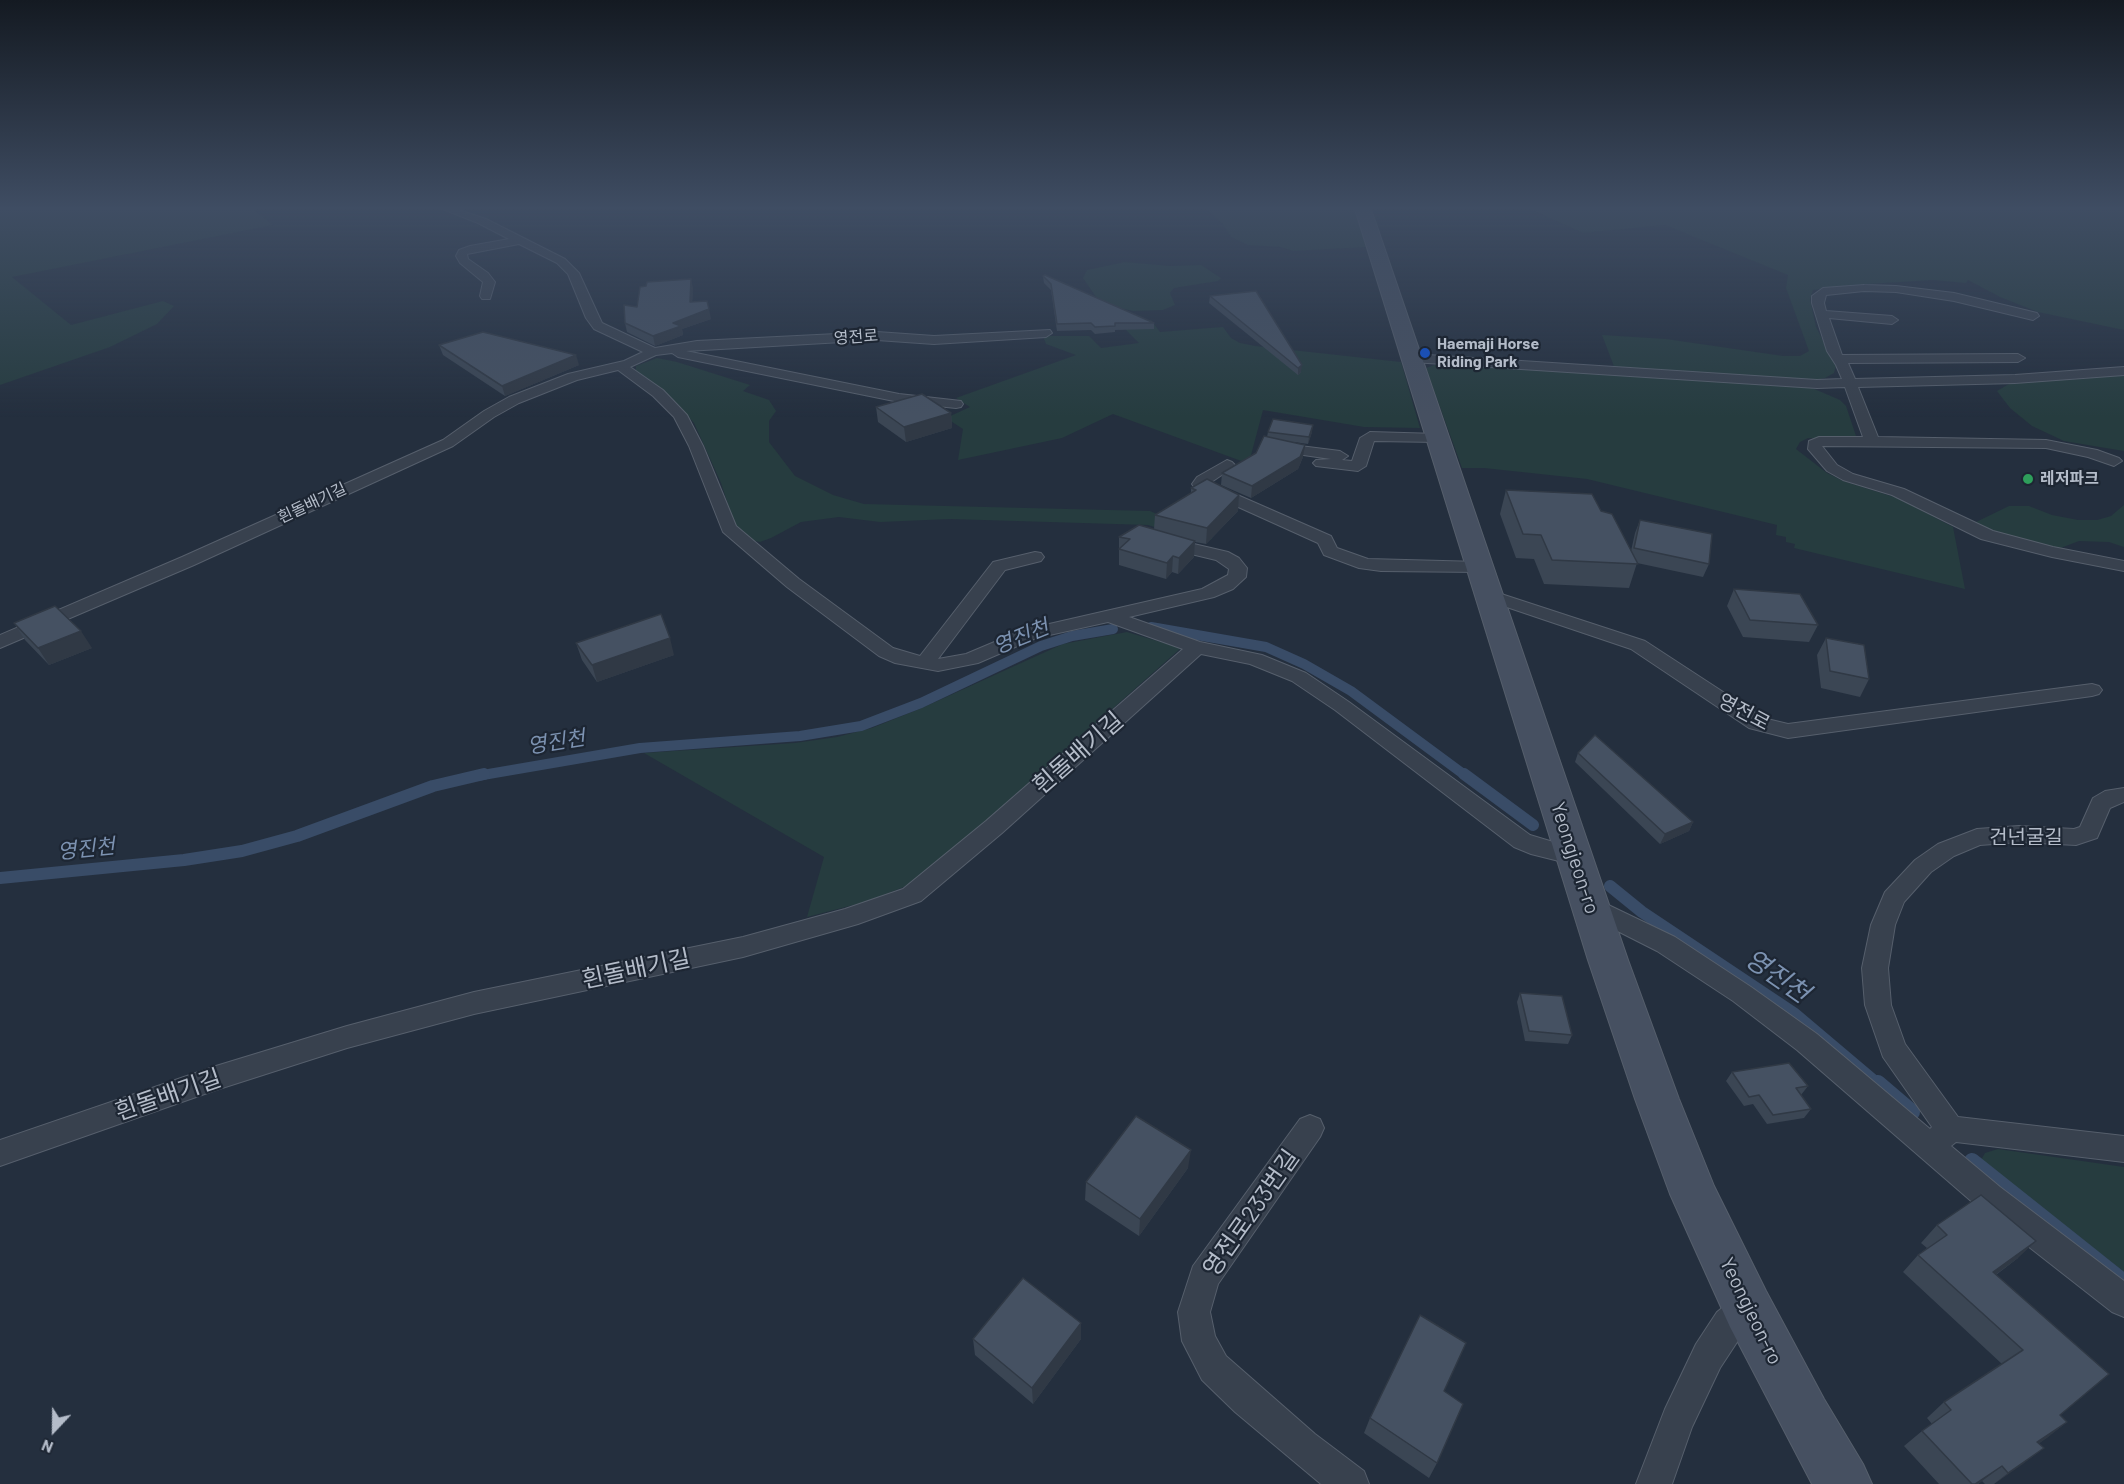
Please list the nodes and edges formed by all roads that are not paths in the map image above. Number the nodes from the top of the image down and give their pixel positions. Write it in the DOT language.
graph roads {
  1 [pos="486,278"];
  2 [pos="574,278"];
  3 [pos="1386,278"];
  4 [pos="486,296"];
  5 [pos="1822,314"];
  6 [pos="2034,316"];
  7 [pos="1892,320"];
  8 [pos="1046,333"];
  9 [pos="659,350"];
  10 [pos="1412,358"];
  11 [pos="2018,358"];
  12 [pos="1838,359"];
  13 [pos="623,365"];
  14 [pos="2124,371"];
  15 [pos="1850,383"];
  16 [pos="956,404"];
  17 [pos="1438,438"];
  18 [pos="1872,442"];
  19 [pos="1268,446"];
  20 [pos="1361,459"];
  21 [pos="2114,461"];
  22 [pos="1320,463"];
  23 [pos="1227,465"];
  24 [pos="1147,537"];
  25 [pos="1035,557"];
  26 [pos="2124,566"];
  27 [pos="1485,581"];
  28 [pos="1108,615"];
  29 [pos="0,642"];
  30 [pos="1197,647"];
  31 [pos="925,663"];
  32 [pos="2092,690"];
  33 [pos="2124,795"];
  34 [pos="1575,857"];
  35 [pos="1591,907"];
  36 [pos="1310,1128"];
  37 [pos="1940,1138"];
  38 [pos="2124,1149"];
  39 [pos="0,1153"];
  40 [pos="2124,1301"];
  41 [pos="1748,1310"];
  42 [pos="1352,1484"];
  43 [pos="1654,1484"];
  44 [pos="1844,1484"];
  1 -- 4 [label="lane"];
  2 -- 9 [label="lane"];
  3 -- 10 [label="street, Yeongjeon-ro"];
  5 -- 6 [label="lane"];
  5 -- 7 [label="lane"];
  5 -- 12 [label="lane"];
  8 -- 9 [label="lane, 영전로"];
  9 -- 13 [label="lane, 흰돌배기길"];
  9 -- 16 [label="lane"];
  10 -- 15 [label="lane"];
  10 -- 17 [label="street, Yeongjeon-ro"];
  11 -- 12 [label="lane"];
  12 -- 15 [label="lane"];
  13 -- 29 [label="lane, 흰돌배기길"];
  13 -- 31 [label="lane"];
  14 -- 15 [label="lane"];
  15 -- 18 [label="lane"];
  17 -- 20 [label="lane"];
  17 -- 27 [label="street, Yeongjeon-ro"];
  18 -- 21 [label="lane"];
  18 -- 26 [label="lane"];
  19 -- 20 [label="lane"];
  20 -- 22 [label="lane"];
  23 -- 27 [label="lane, 영전로"];
  24 -- 28 [label="lane"];
  25 -- 31 [label="lane"];
  27 -- 32 [label="lane, 영전로"];
  27 -- 34 [label="street, Yeongjeon-ro"];
  28 -- 30 [label="lane"];
  28 -- 31 [label="lane"];
  30 -- 34 [label="lane"];
  30 -- 39 [label="lane, 흰돌배기길"];
  33 -- 37 [label="lane, 건넌굴길"];
  34 -- 35 [label="street, Yeongjeon-ro"];
  35 -- 37 [label="lane, 건넌굴길"];
  35 -- 41 [label="street, Yeongjeon-ro"];
  36 -- 42 [label="lane, 영전로233번길"];
  37 -- 38 [label="lane"];
  37 -- 40 [label="lane, 건넌굴길"];
  41 -- 43 [label="lane"];
  41 -- 44 [label="street, Yeongjeon-ro"];
}
